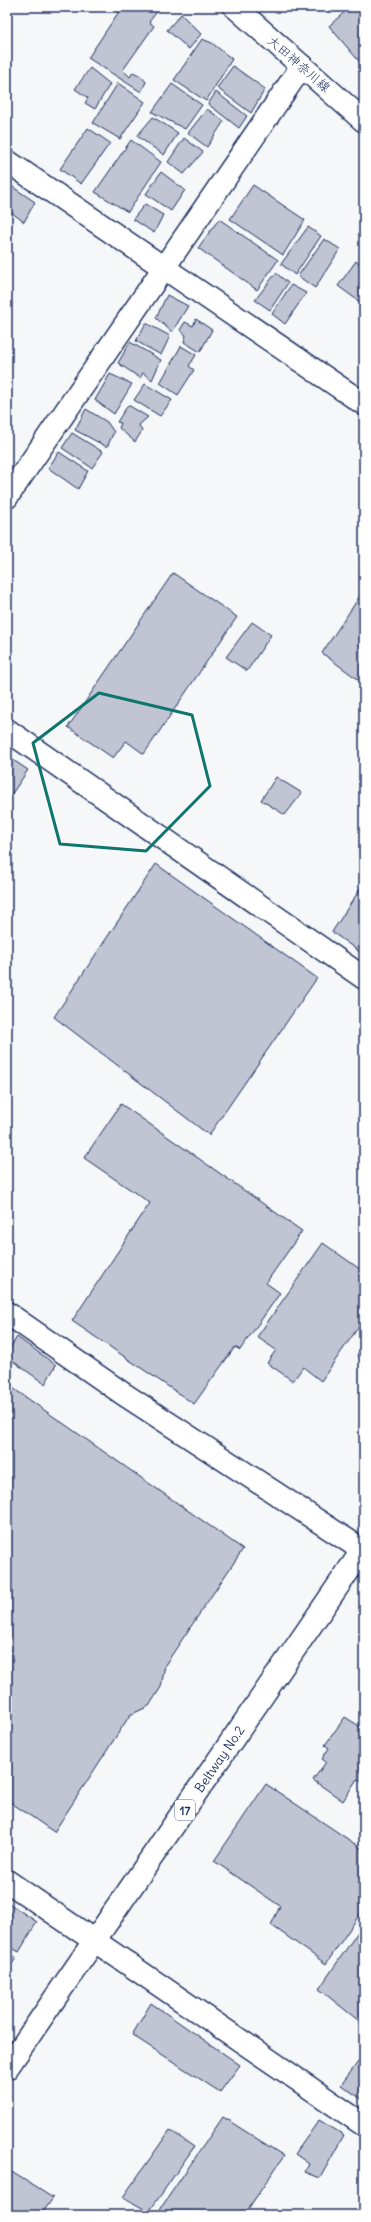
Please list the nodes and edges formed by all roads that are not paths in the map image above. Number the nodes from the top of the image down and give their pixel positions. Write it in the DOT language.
graph roads {
  1 [pos="235,7"];
  2 [pos="302,66"];
  3 [pos="364,121"];
  4 [pos="7,161"];
  5 [pos="164,268"];
  6 [pos="364,404"];
  7 [pos="7,497"];
  8 [pos="7,730"];
  9 [pos="364,978"];
  10 [pos="7,1313"];
  11 [pos="363,1550"];
  12 [pos="7,1881"];
  13 [pos="95,1942"];
  14 [pos="7,2068"];
  15 [pos="364,2125"];
  1 -- 2 [label="street, 大田神奈川線"];
  2 -- 3 [label="street, 大田神奈川線"];
  2 -- 5 [label="street"];
  4 -- 5 [label="street"];
  5 -- 6 [label="street"];
  5 -- 7 [label="street"];
  8 -- 9 [label="street"];
  10 -- 11 [label="street"];
  11 -- 13 [label="street, Beltway No.2 / 17"];
  12 -- 13 [label="street"];
  13 -- 14 [label="street, Beltway No.2 / 17"];
  13 -- 15 [label="street"];
}
